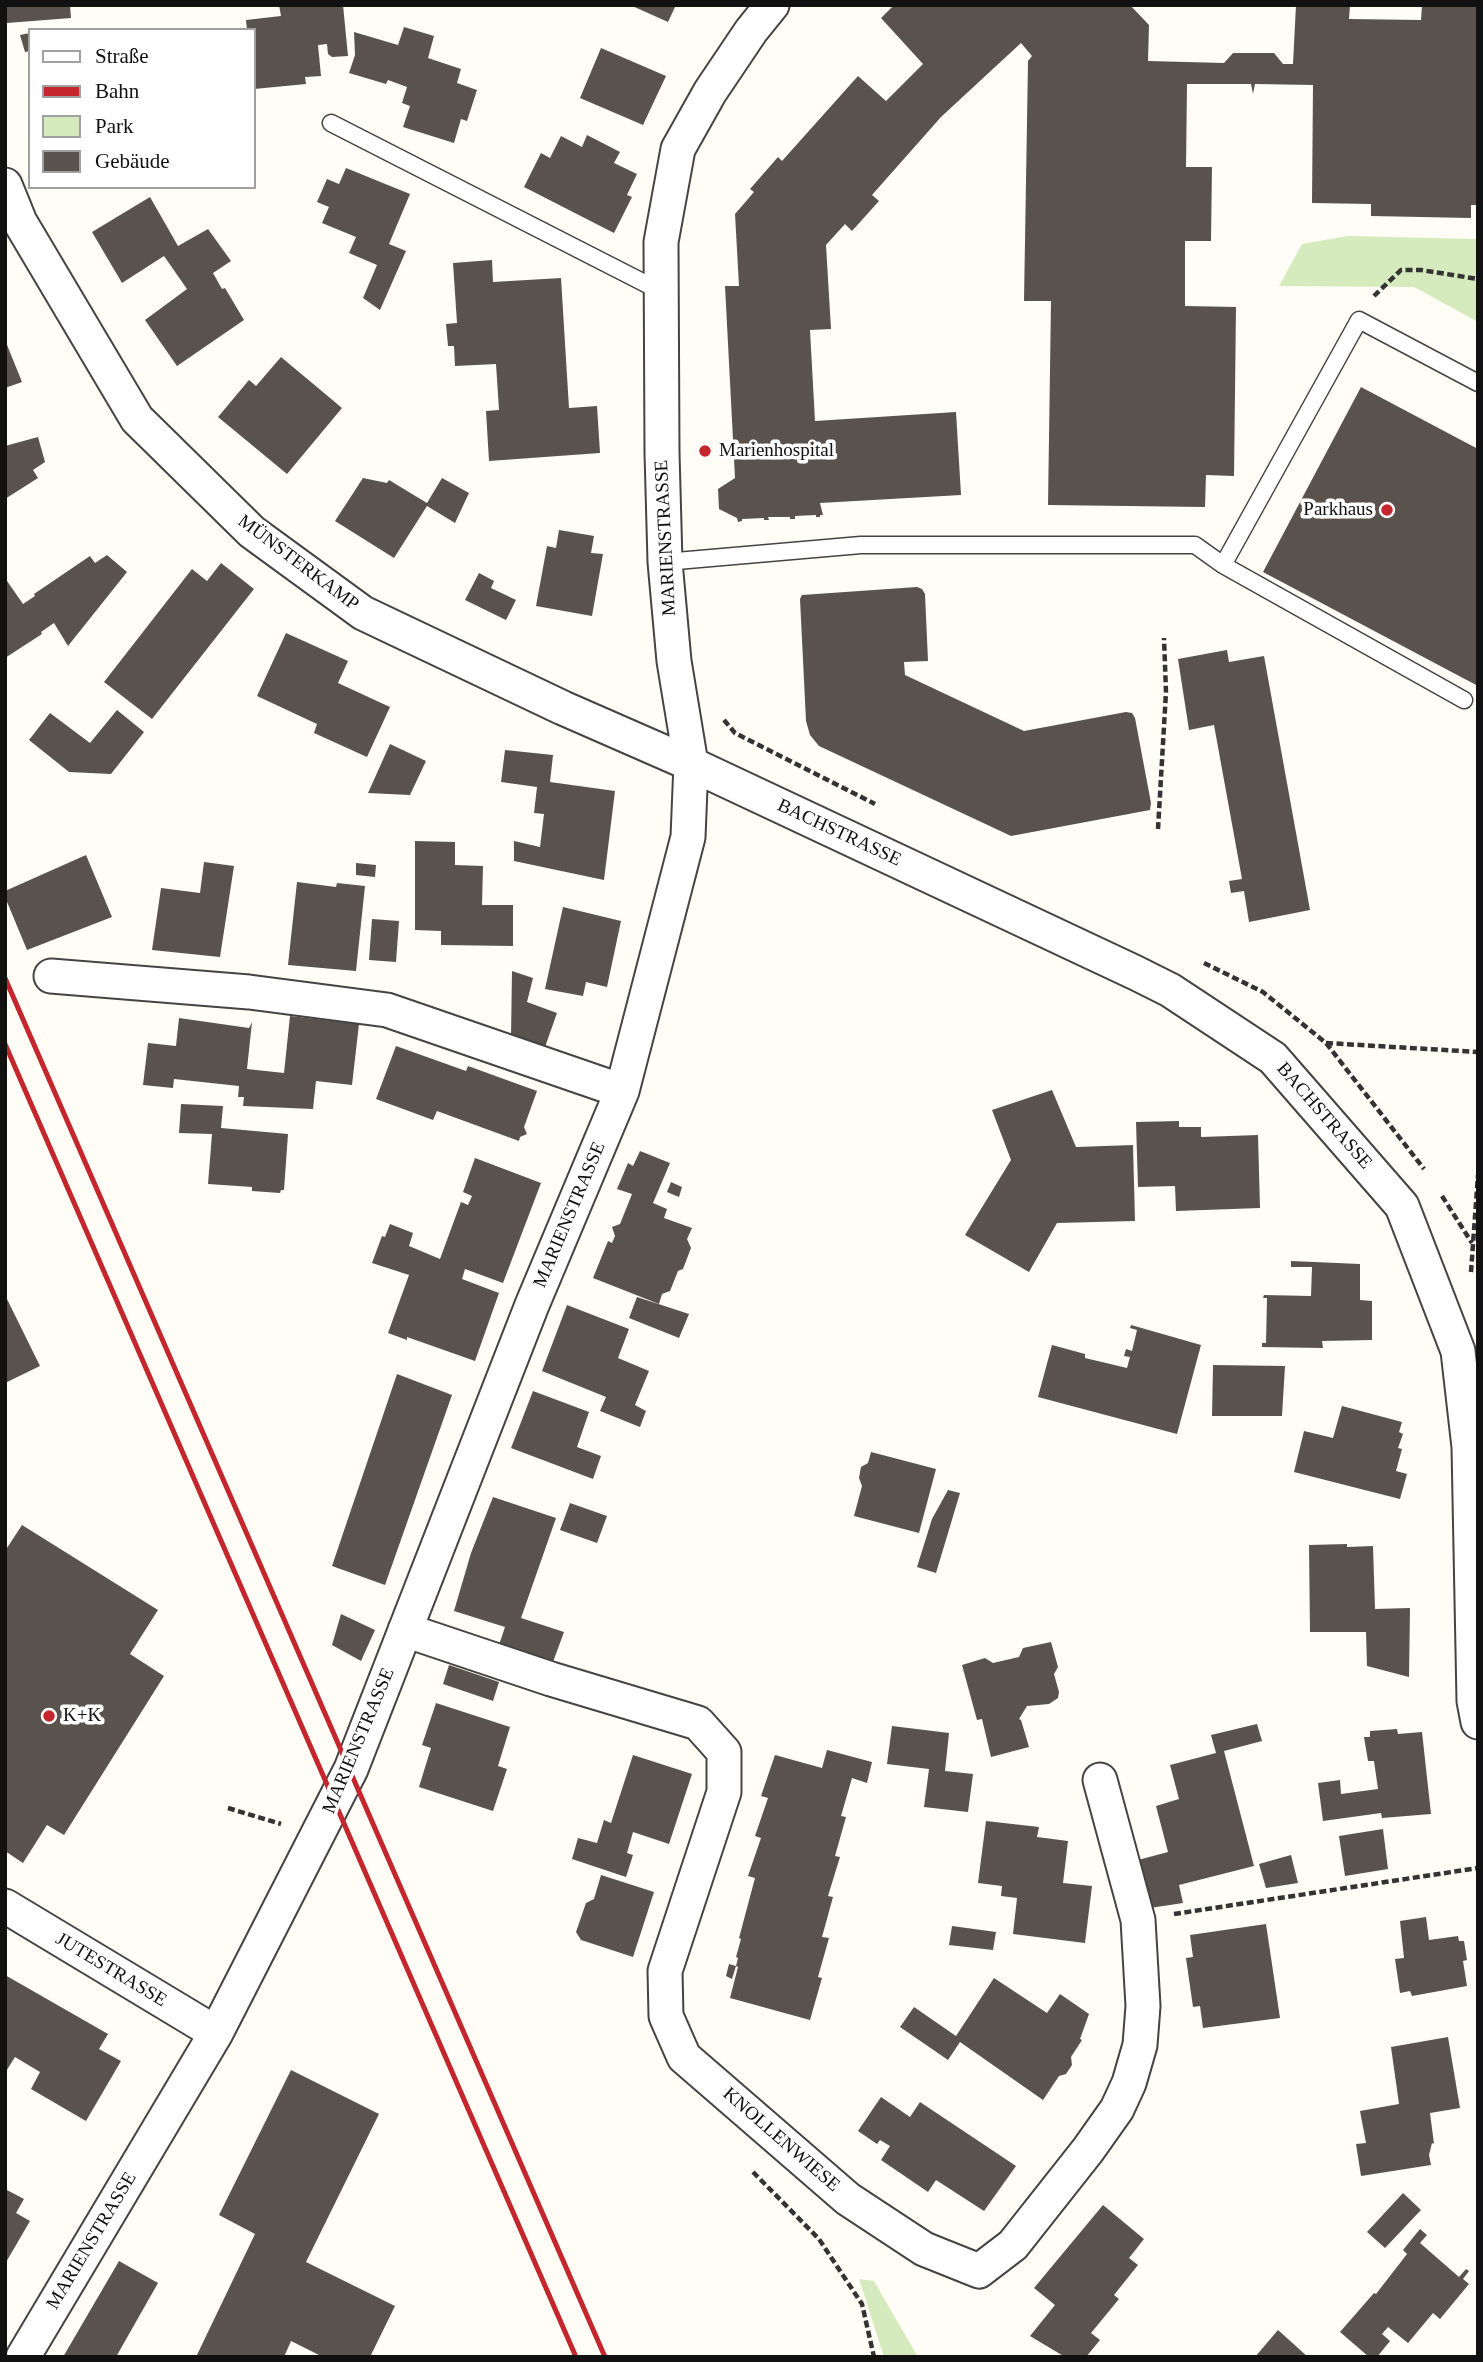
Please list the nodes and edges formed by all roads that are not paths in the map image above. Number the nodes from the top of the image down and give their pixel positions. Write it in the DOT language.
graph roads {
  1 [pos="772,5"];
  2 [pos="331,124"];
  3 [pos="5,185"];
  4 [pos="662,292"];
  5 [pos="1478,383"];
  6 [pos="665,562"];
  7 [pos="1223,565"];
  8 [pos="1464,700"];
  9 [pos="691,764"];
  10 [pos="51,976"];
  11 [pos="622,1091"];
  12 [pos="405,1630"];
  13 [pos="1478,1722"];
  14 [pos="1100,1780"];
  15 [pos="5,1906"];
  16 [pos="216,2033"];
  17 [pos="18,2349"];
  1 -- 4 [label="street, MARIENSTRASSE"];
  2 -- 4 [label="lane"];
  3 -- 9 [label="street, MÜNSTERKAMP"];
  4 -- 6 [label="street, MARIENSTRASSE"];
  5 -- 7 [label="lane"];
  6 -- 7 [label="lane"];
  6 -- 9 [label="street, MARIENSTRASSE"];
  7 -- 8 [label="lane"];
  9 -- 11 [label="street, MARIENSTRASSE"];
  9 -- 13 [label="street, BACHSTRASSE"];
  10 -- 11 [label="street"];
  11 -- 12 [label="street, MARIENSTRASSE"];
  12 -- 14 [label="street, KNOLLENWIESE"];
  12 -- 16 [label="street, MARIENSTRASSE"];
  15 -- 16 [label="street, JUTESTRASSE"];
  16 -- 17 [label="street, MARIENSTRASSE"];
}
